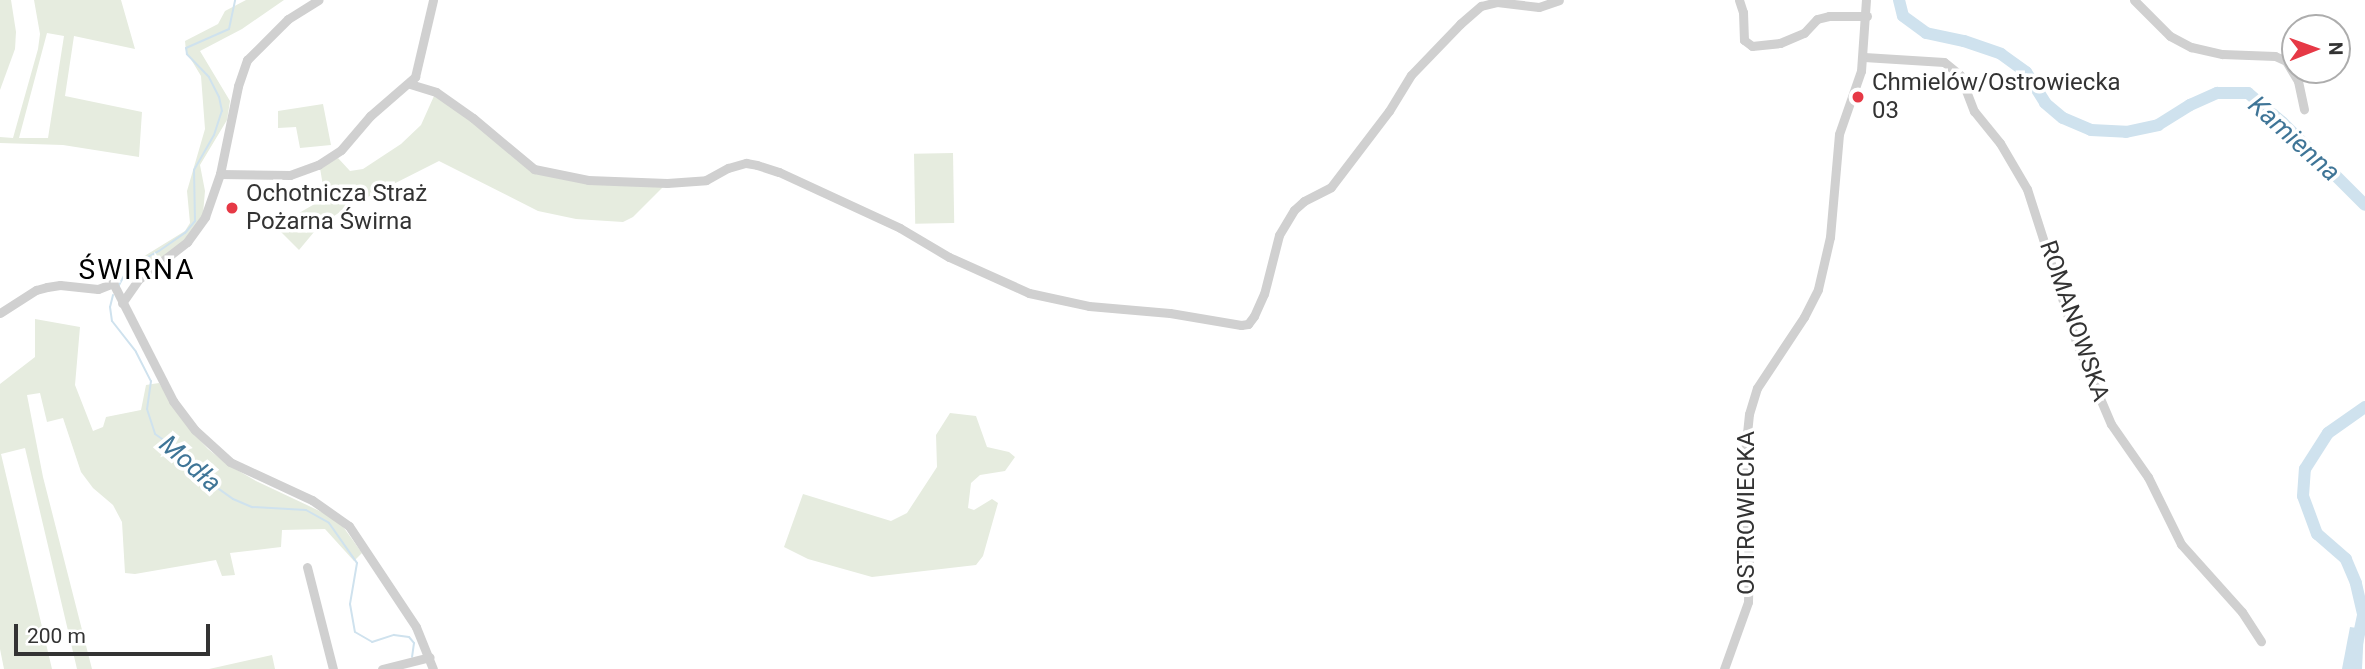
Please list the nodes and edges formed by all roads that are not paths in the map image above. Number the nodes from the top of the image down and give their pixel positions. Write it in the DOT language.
graph roads {
  1 [pos="318,0"];
  2 [pos="433,0"];
  3 [pos="1559,0"];
  4 [pos="1739,0"];
  5 [pos="1866,0"];
  6 [pos="2134,0"];
  7 [pos="1867,16"];
  8 [pos="1864,57"];
  9 [pos="410,84"];
  10 [pos="2304,109"];
  11 [pos="220,174"];
  12 [pos="117,292"];
  13 [pos="0,313"];
  14 [pos="307,566"];
  15 [pos="2261,642"];
  16 [pos="430,657"];
  17 [pos="333,669"];
  18 [pos="382,669"];
  19 [pos="433,669"];
  20 [pos="1724,669"];
  1 -- 11 [label="street"];
  2 -- 9 [label="street"];
  3 -- 9 [label="street"];
  4 -- 7 [label="street"];
  5 -- 7 [label="street, OSTROWIECKA"];
  6 -- 10 [label="street"];
  7 -- 8 [label="street, OSTROWIECKA"];
  8 -- 15 [label="street, ROMANOWSKA"];
  8 -- 20 [label="street, OSTROWIECKA"];
  9 -- 11 [label="street"];
  11 -- 12 [label="street"];
  12 -- 13 [label="street"];
  12 -- 16 [label="street"];
  14 -- 17 [label="street"];
  16 -- 18 [label="street"];
  16 -- 19 [label="street"];
}
